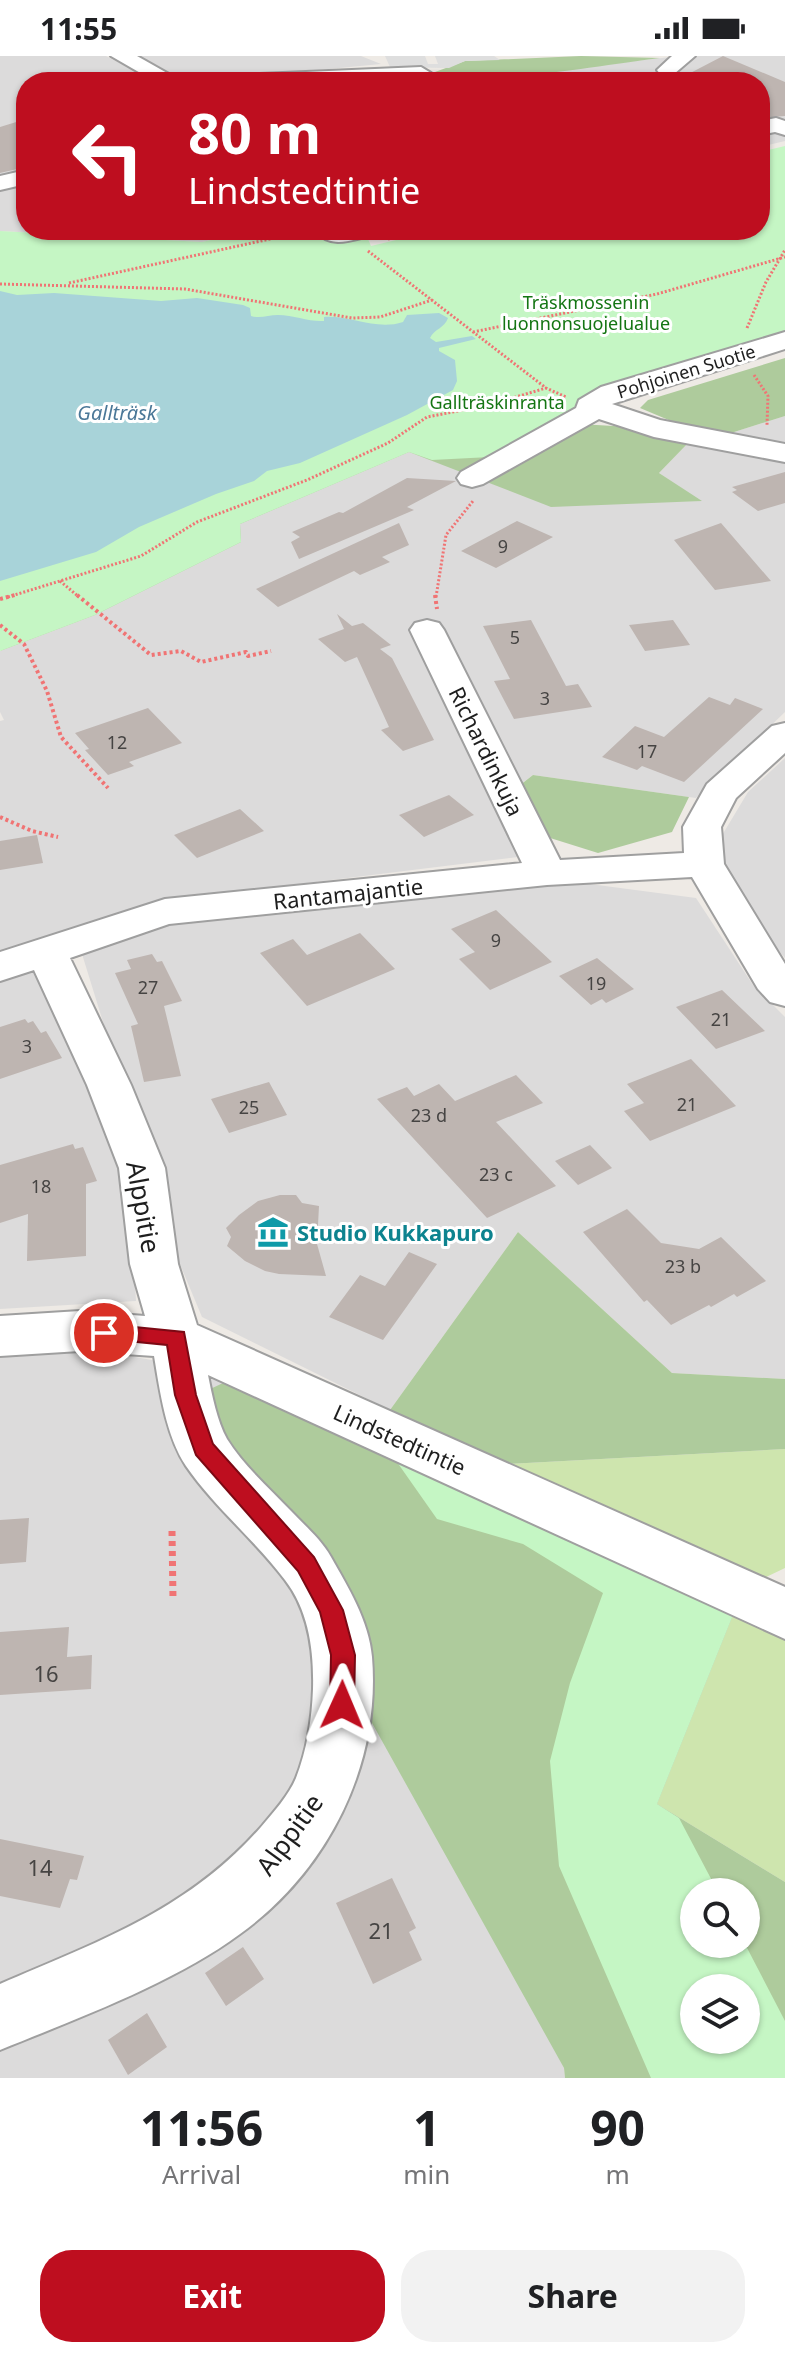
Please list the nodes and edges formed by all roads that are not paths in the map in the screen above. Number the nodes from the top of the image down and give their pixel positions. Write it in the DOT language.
graph roads {
  1 [pos="121,56"];
  2 [pos="685,56"];
  3 [pos="667,70"];
  4 [pos="152,72"];
  5 [pos="770,353"];
  6 [pos="592,407"];
  7 [pos="785,453"];
  8 [pos="476,485"];
  9 [pos="432,624"];
  10 [pos="785,734"];
  11 [pos="704,864"];
  12 [pos="547,873"];
  13 [pos="46,950"];
  14 [pos="0,967"];
  15 [pos="785,992"];
  16 [pos="0,1336"];
  17 [pos="176,1338"];
  18 [pos="785,1614"];
  19 [pos="0,2017"];
  1 -- 4 [label="street"];
  2 -- 3 [label="street"];
  5 -- 6 [label="street, Pohjoinen Suotie"];
  6 -- 7 [label="street"];
  6 -- 8 [label="street"];
  9 -- 12 [label="street, Richardinkuja"];
  10 -- 11 [label="street"];
  11 -- 12 [label="street, Rantamajantie"];
  11 -- 15 [label="street"];
  12 -- 13 [label="street, Rantamajantie"];
  13 -- 14 [label="street, Rantamajantie"];
  13 -- 17 [label="street, Alppitie"];
  16 -- 17 [label="street, Lindstedtintie"];
  17 -- 18 [label="street, Lindstedtintie"];
  17 -- 19 [label="street, Alppitie"];
}
